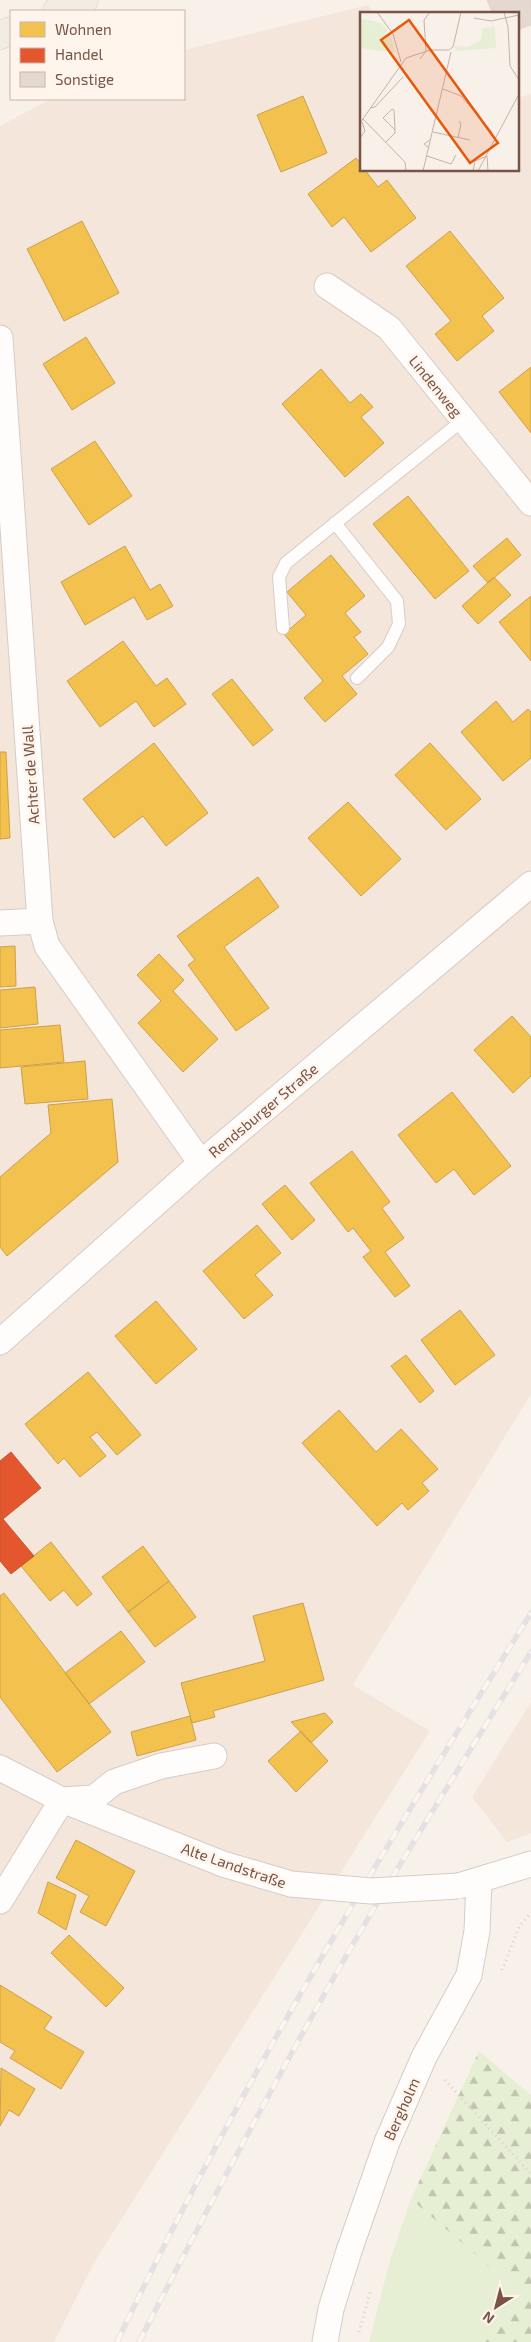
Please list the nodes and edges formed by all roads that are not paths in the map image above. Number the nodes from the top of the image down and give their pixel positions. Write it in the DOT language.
graph roads {
  1 [pos="84,0"];
  2 [pos="59,10"];
  3 [pos="327,286"];
  4 [pos="0,338"];
  5 [pos="463,420"];
  6 [pos="531,503"];
  7 [pos="335,523"];
  8 [pos="283,628"];
  9 [pos="357,678"];
  10 [pos="531,884"];
  11 [pos="40,920"];
  12 [pos="0,923"];
  13 [pos="201,1163"];
  14 [pos="0,1342"];
  15 [pos="214,1756"];
  16 [pos="0,1768"];
  17 [pos="62,1800"];
  18 [pos="531,1864"];
  19 [pos="468,1883"];
  20 [pos="0,1901"];
  21 [pos="325,2342"];
  1 -- 2 [label="main road"];
  3 -- 5 [label="street, Lindenweg"];
  4 -- 11 [label="street, Achter de Wall"];
  5 -- 6 [label="street, Lindenweg"];
  5 -- 7 [label="lane"];
  7 -- 8 [label="lane"];
  7 -- 9 [label="lane"];
  10 -- 13 [label="street, Rendsburger Straße"];
  11 -- 12 [label="street"];
  11 -- 13 [label="street, Achter de Wall"];
  13 -- 14 [label="street, Rendsburger Straße"];
  15 -- 17 [label="street"];
  16 -- 17 [label="street, Alte Landstraße"];
  17 -- 19 [label="street, Alte Landstraße, bridge"];
  17 -- 20 [label="street"];
  18 -- 19 [label="street, Alte Landstraße"];
  19 -- 21 [label="street, Bergholm"];
}
